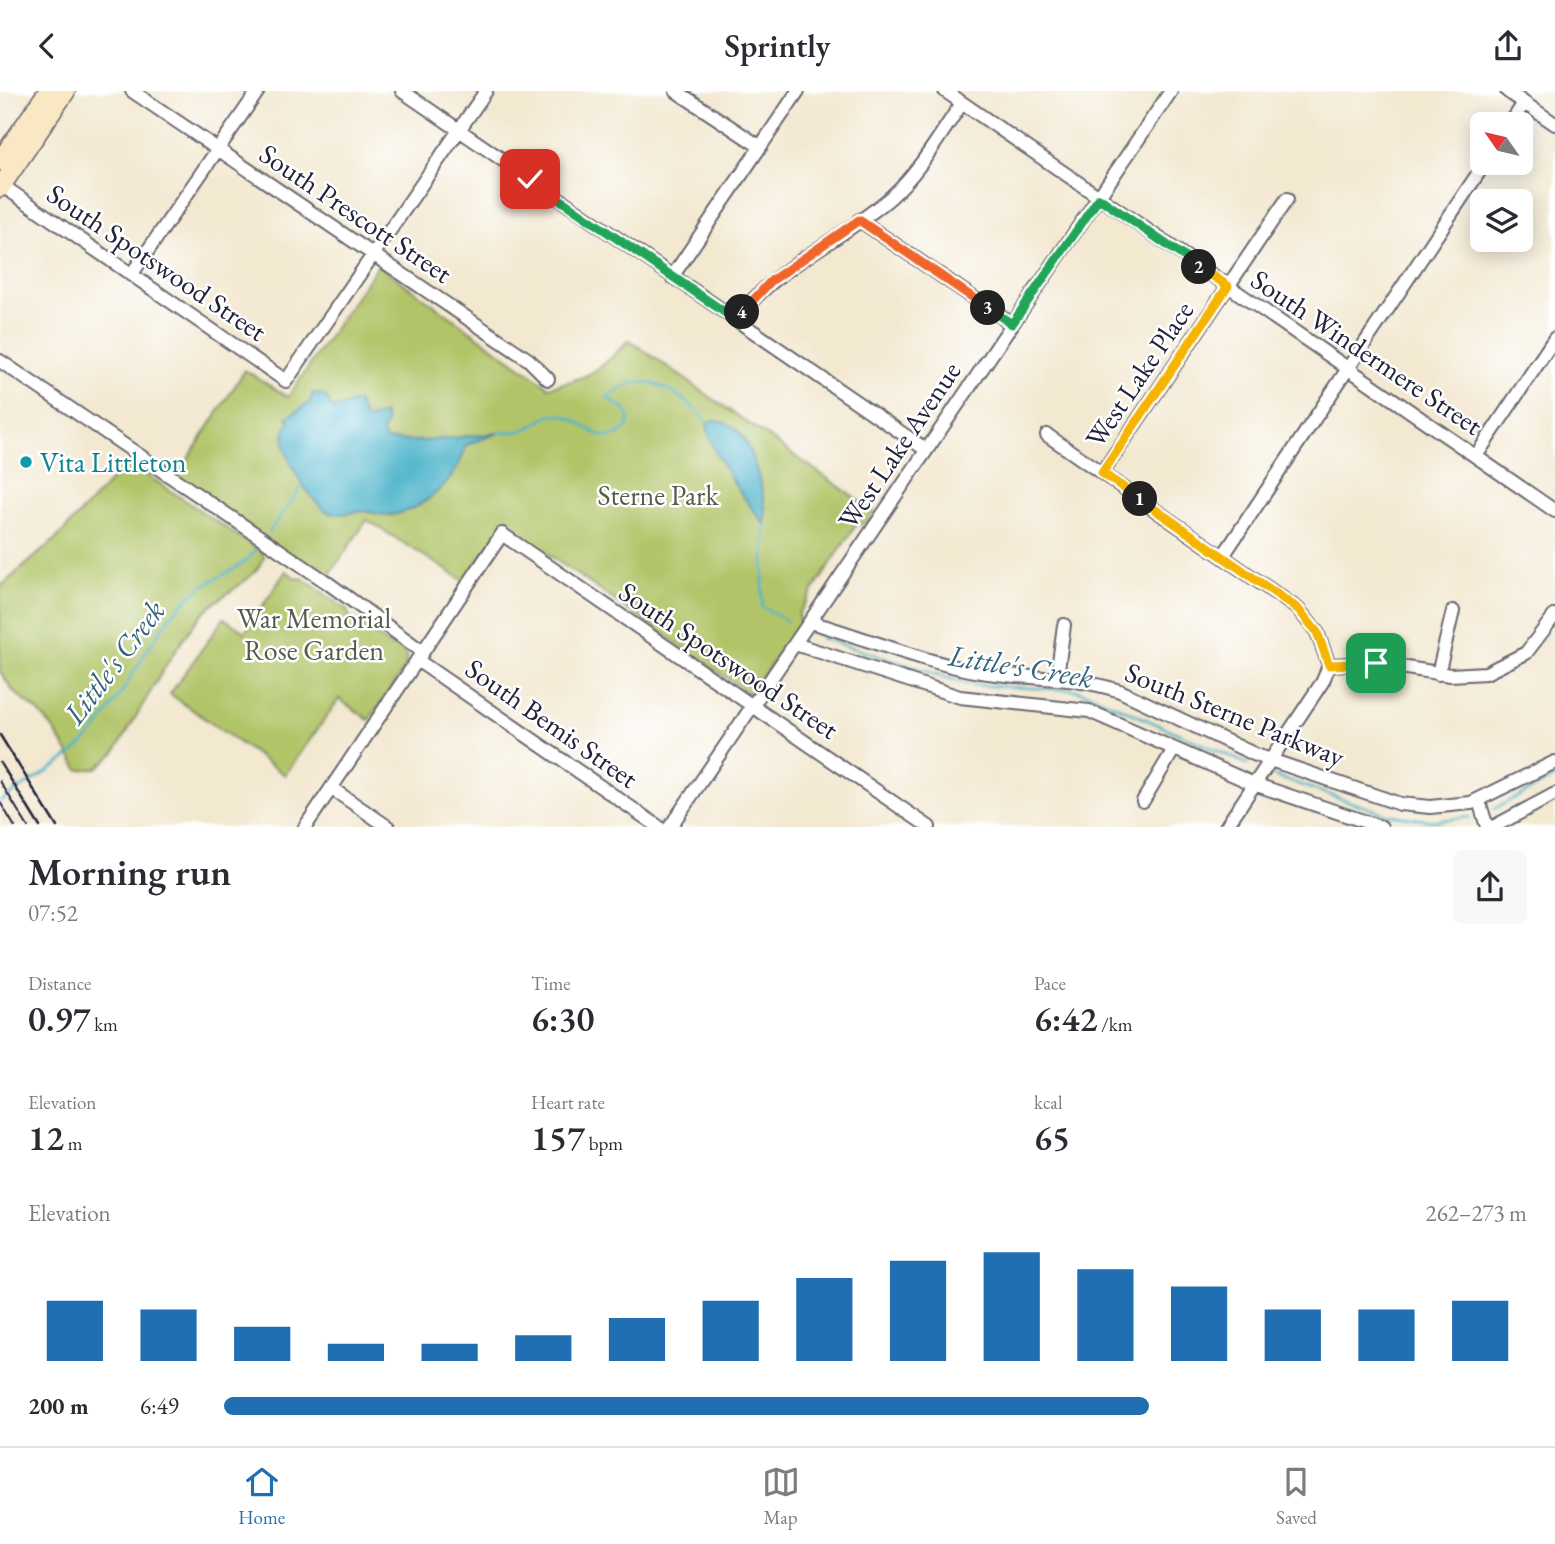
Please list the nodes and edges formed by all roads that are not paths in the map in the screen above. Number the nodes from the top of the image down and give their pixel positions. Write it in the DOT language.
graph roads {
  1 [pos="48,91"];
  2 [pos="66,91"];
  3 [pos="132,91"];
  4 [pos="258,91"];
  5 [pos="402,91"];
  6 [pos="486,91"];
  7 [pos="677,91"];
  8 [pos="798,91"];
  9 [pos="945,91"];
  10 [pos="1171,91"];
  11 [pos="1507,91"];
  12 [pos="962,103"];
  13 [pos="1524,103"];
  14 [pos="1518,112"];
  15 [pos="1555,124"];
  16 [pos="459,131"];
  17 [pos="760,146"];
  18 [pos="219,149"];
  19 [pos="0,161"];
  20 [pos="1477,175"];
  21 [pos="1,186"];
  22 [pos="1099,198"];
  23 [pos="1287,199"];
  24 [pos="859,220"];
  25 [pos="374,256"];
  26 [pos="131,275"];
  27 [pos="672,277"];
  28 [pos="1228,286"];
  29 [pos="736,320"];
  30 [pos="1012,324"];
  31 [pos="1555,338"];
  32 [pos="0,361"];
  33 [pos="1349,369"];
  34 [pos="548,379"];
  35 [pos="1047,435"];
  36 [pos="925,449"];
  37 [pos="1476,456"];
  38 [pos="1102,473"];
  39 [pos="1555,511"];
  40 [pos="1223,556"];
  41 [pos="1453,611"];
  42 [pos="1555,615"];
  43 [pos="810,622"];
  44 [pos="1063,625"];
  45 [pos="795,644"];
  46 [pos="420,656"];
  47 [pos="1329,665"];
  48 [pos="1438,674"];
  49 [pos="1057,677"];
  50 [pos="754,707"];
  51 [pos="1174,749"];
  52 [pos="1271,760"];
  53 [pos="1555,762"];
  54 [pos="1254,784"];
  55 [pos="331,788"];
  56 [pos="1555,794"];
  57 [pos="1143,800"];
  58 [pos="1479,801"];
  59 [pos="305,827"];
  60 [pos="388,827"];
  61 [pos="659,827"];
  62 [pos="670,827"];
  63 [pos="929,827"];
  64 [pos="1226,827"];
  65 [pos="1381,827"];
  66 [pos="1487,827"];
  67 [pos="1493,827"];
  1 -- 19 [label="main road"];
  2 -- 21 [label="main road"];
  3 -- 18 [label="street, South Prescott Street"];
  4 -- 18 [label="street"];
  5 -- 16 [label="street"];
  6 -- 16 [label="street"];
  7 -- 17 [label="street"];
  8 -- 17 [label="street"];
  9 -- 12 [label="street, South Windermere Street"];
  10 -- 22 [label="street, West Lake Avenue"];
  11 -- 13 [label="street"];
  12 -- 22 [label="street, South Windermere Street"];
  12 -- 24 [label="street"];
  13 -- 14 [label="street"];
  13 -- 15 [label="street"];
  16 -- 25 [label="street"];
  16 -- 27 [label="street"];
  17 -- 27 [label="street"];
  18 -- 25 [label="street, South Prescott Street"];
  18 -- 26 [label="street"];
  20 -- 33 [label="street"];
  21 -- 26 [label="street, South Spotswood Street"];
  22 -- 28 [label="street, South Windermere Street"];
  22 -- 30 [label="street, West Lake Avenue"];
  23 -- 28 [label="street, West Lake Place"];
  24 -- 29 [label="street"];
  24 -- 30 [label="street"];
  25 -- 26 [label="street, South Spotswood Street"];
  25 -- 34 [label="street, South Prescott Street"];
  27 -- 29 [label="street"];
  28 -- 33 [label="street, South Windermere Street"];
  28 -- 38 [label="street, West Lake Place"];
  29 -- 36 [label="street"];
  30 -- 36 [label="street, West Lake Avenue"];
  31 -- 37 [label="street"];
  32 -- 46 [label="street, South Bemis Street"];
  33 -- 37 [label="street, South Windermere Street"];
  33 -- 40 [label="street"];
  35 -- 38 [label="street"];
  36 -- 43 [label="street, West Lake Avenue"];
  37 -- 39 [label="street, South Windermere Street"];
  38 -- 40 [label="street"];
  40 -- 47 [label="street"];
  41 -- 48 [label="street"];
  42 -- 48 [label="street"];
  43 -- 45 [label="street, West Lake Avenue"];
  43 -- 49 [label="street, South Sterne Parkway"];
  44 -- 49 [label="street"];
  45 -- 50 [label="street, West Lake Avenue"];
  45 -- 51 [label="street, South Sterne Parkway"];
  46 -- 50 [label="street, South Spotswood Street"];
  46 -- 55 [label="street"];
  46 -- 61 [label="street, South Bemis Street"];
  47 -- 48 [label="street"];
  47 -- 52 [label="street"];
  49 -- 52 [label="street, South Sterne Parkway"];
  50 -- 62 [label="street, West Lake Avenue"];
  50 -- 63 [label="street, South Spotswood Street"];
  51 -- 54 [label="street, South Sterne Parkway"];
  51 -- 57 [label="street"];
  52 -- 54 [label="street"];
  52 -- 58 [label="street, South Sterne Parkway"];
  53 -- 58 [label="street"];
  54 -- 64 [label="street"];
  54 -- 65 [label="street, South Sterne Parkway"];
  55 -- 59 [label="street"];
  55 -- 60 [label="street"];
  56 -- 67 [label="street"];
  58 -- 66 [label="street"];
}
